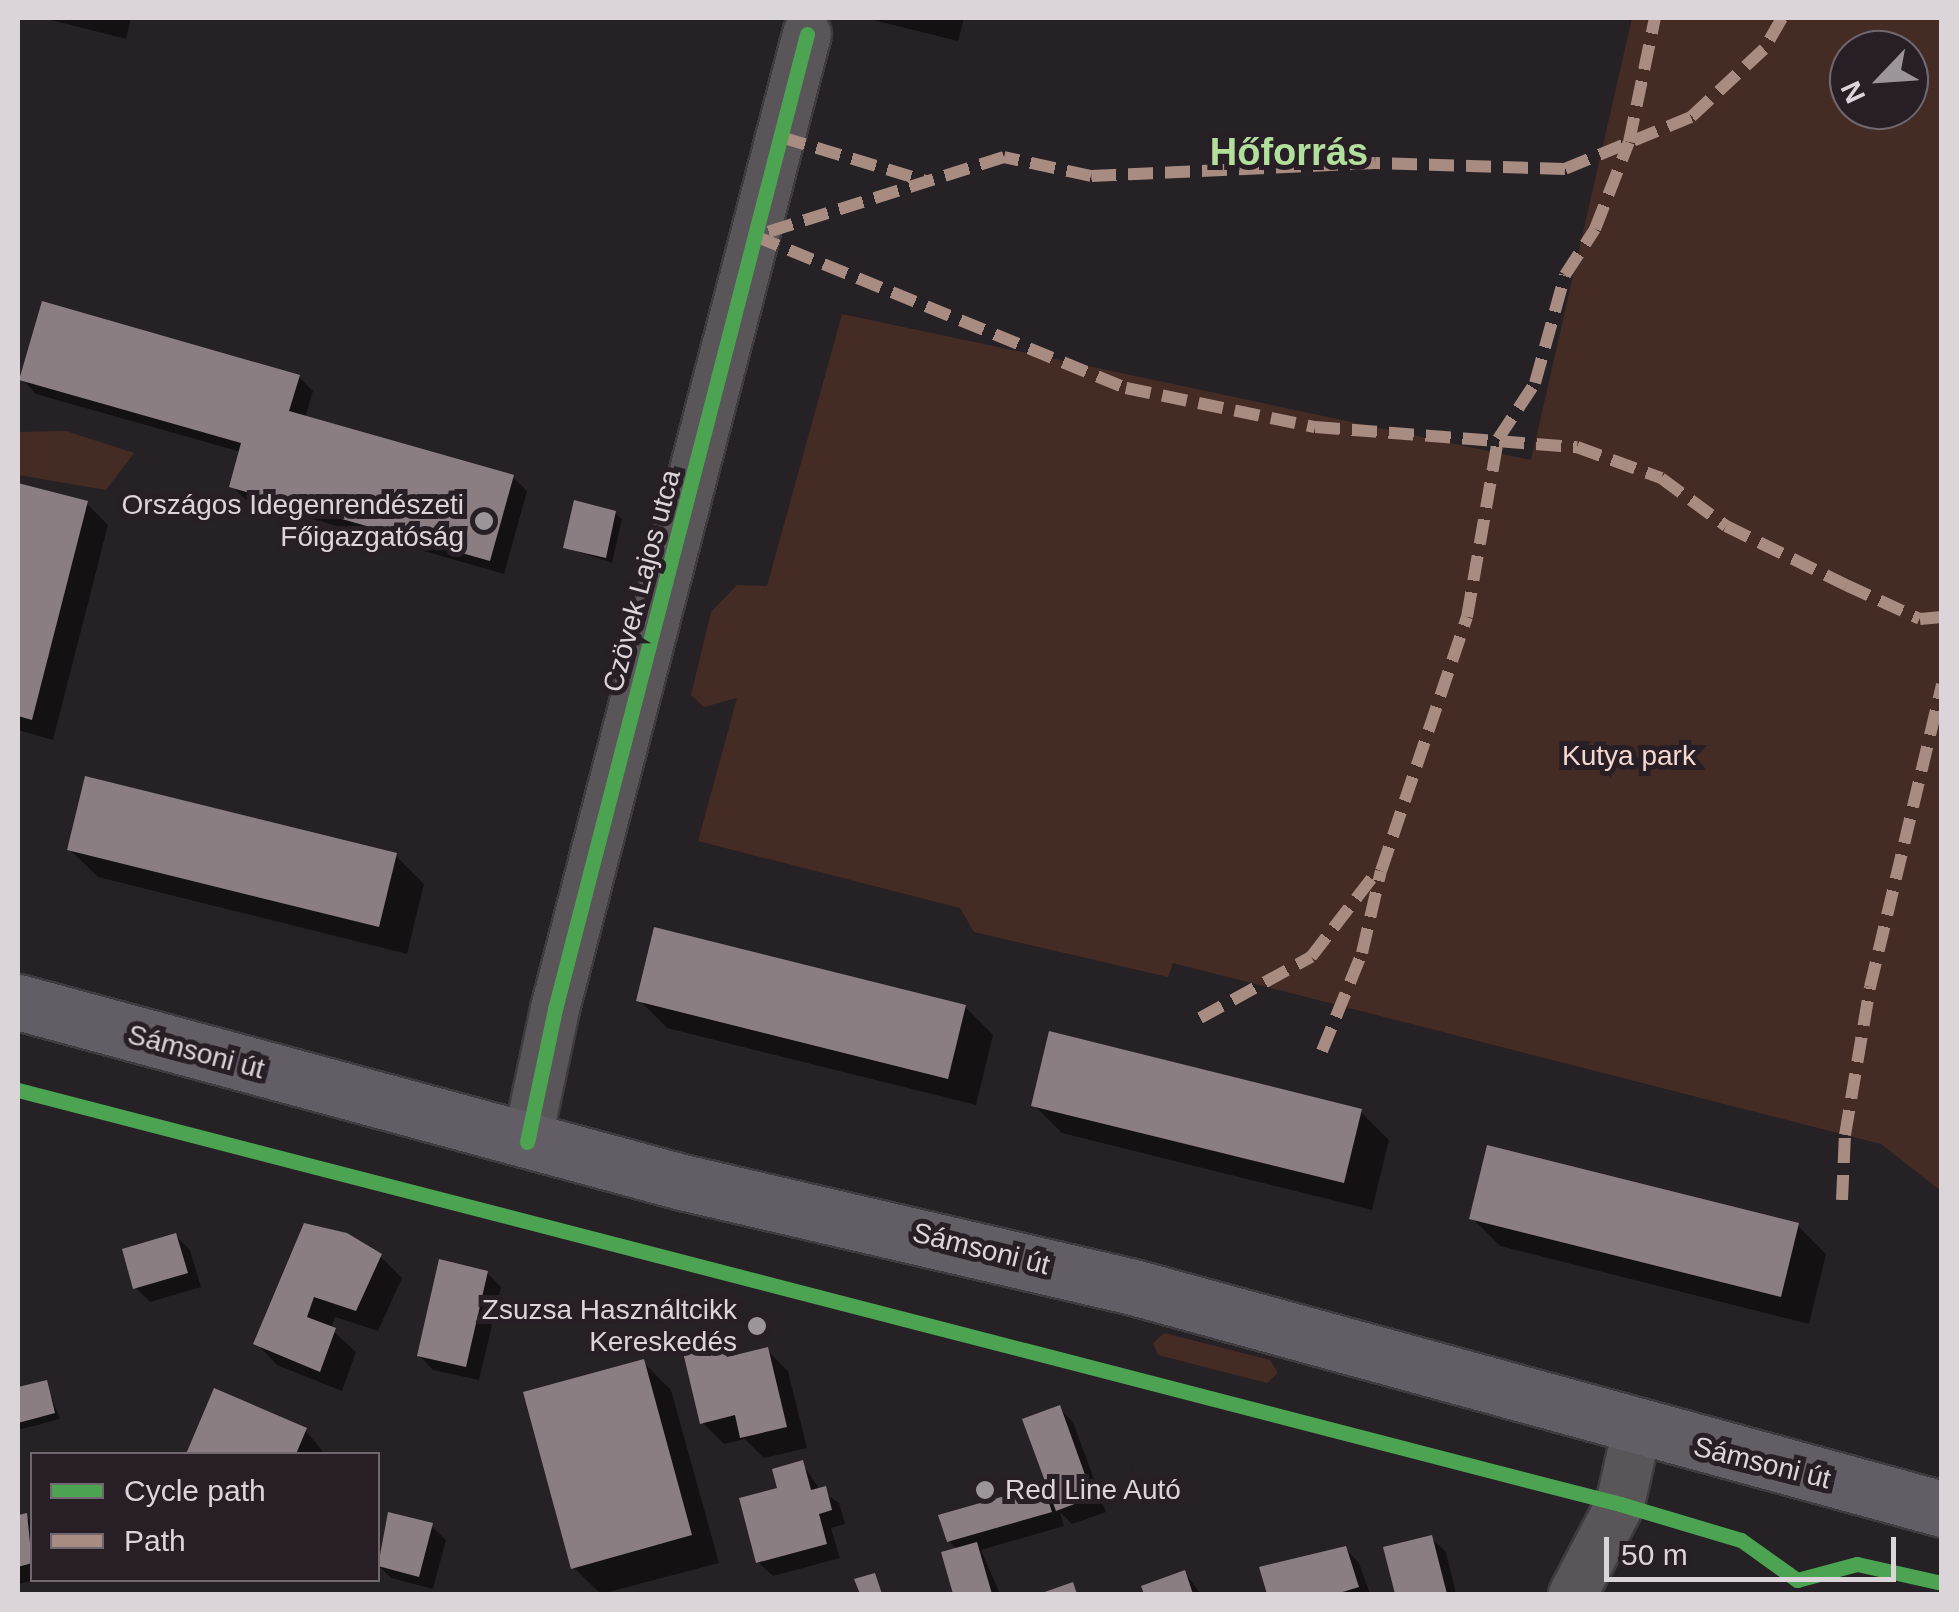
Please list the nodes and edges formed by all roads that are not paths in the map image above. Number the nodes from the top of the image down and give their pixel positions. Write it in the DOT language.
graph roads {
  1 [pos="807,34"];
  2 [pos="18,1002"];
  3 [pos="527,1142"];
  4 [pos="1637,1430"];
  5 [pos="1942,1509"];
  6 [pos="1572,1594"];
  1 -- 3 [label="street, Czövek Lajos utca"];
  2 -- 3 [label="main road, Sámsoni út"];
  3 -- 4 [label="main road, Sámsoni út"];
  4 -- 5 [label="main road, Sámsoni út"];
  4 -- 6 [label="street"];
}
